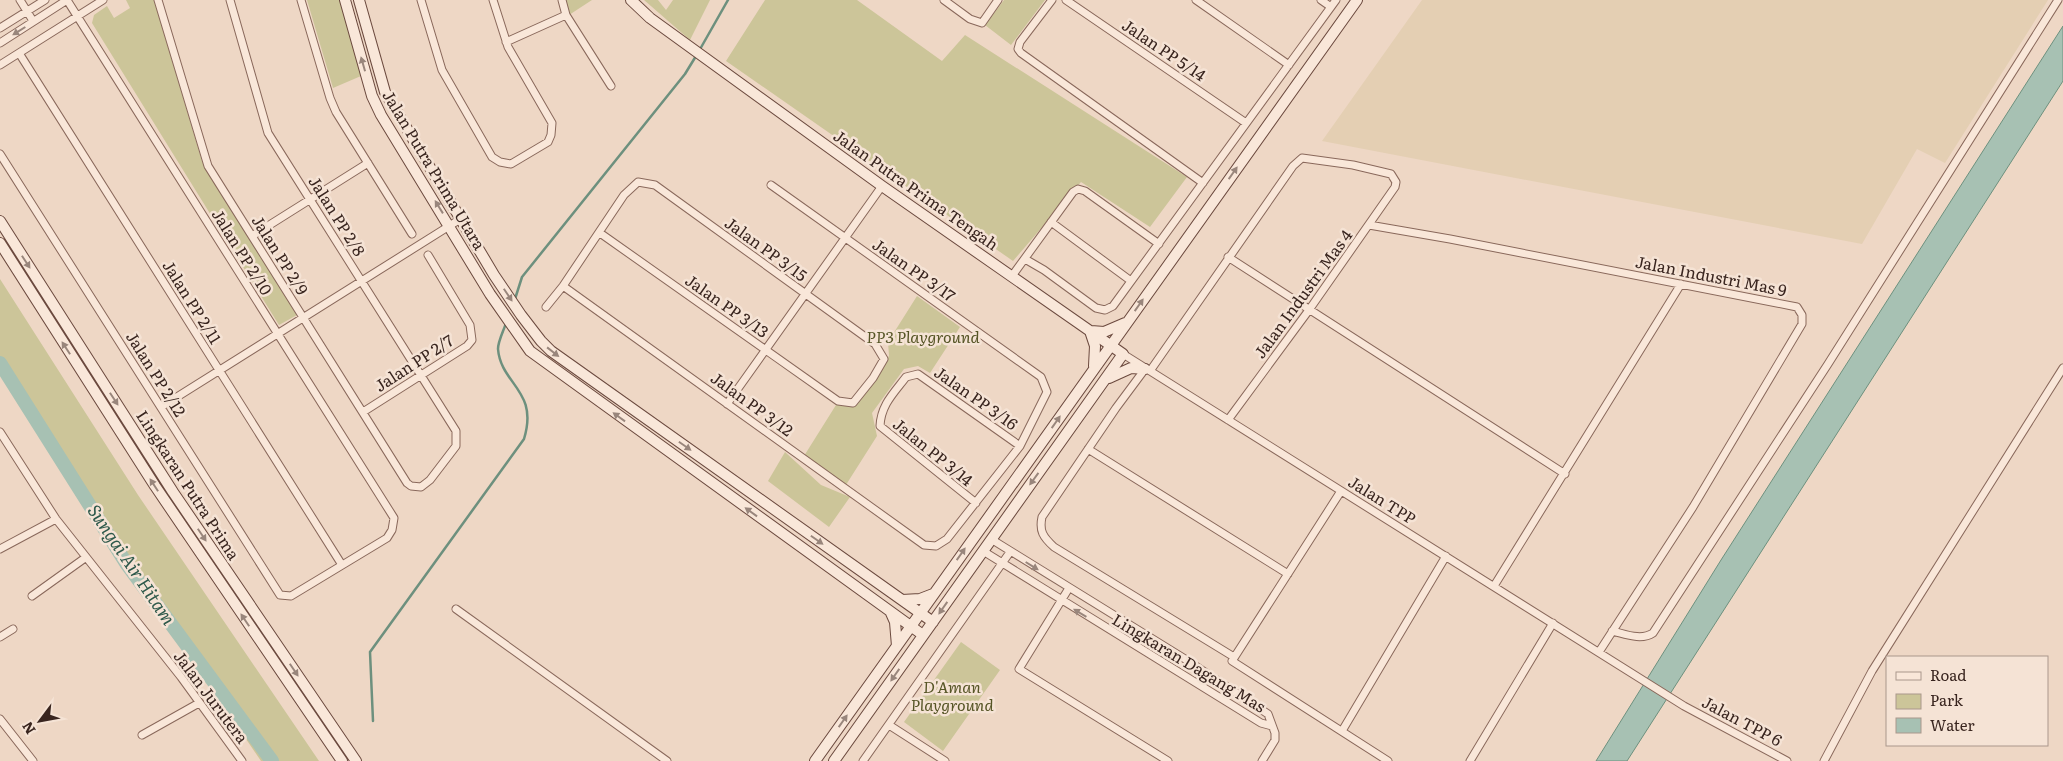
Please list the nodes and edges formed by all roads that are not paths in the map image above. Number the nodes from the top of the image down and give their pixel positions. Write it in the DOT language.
graph roads {
  1 [pos="20,0"];
  2 [pos="45,0"];
  3 [pos="67,0"];
  4 [pos="103,0"];
  5 [pos="158,0"];
  6 [pos="230,0"];
  7 [pos="301,0"];
  8 [pos="344,0"];
  9 [pos="359,0"];
  10 [pos="421,0"];
  11 [pos="493,0"];
  12 [pos="562,0"];
  13 [pos="631,0"];
  14 [pos="944,0"];
  15 [pos="998,0"];
  16 [pos="1052,0"];
  17 [pos="1066,0"];
  18 [pos="1196,0"];
  19 [pos="1320,0"];
  20 [pos="1336,0"];
  21 [pos="1356,0"];
  22 [pos="2058,0"];
  23 [pos="1330,7"];
  24 [pos="27,11"];
  25 [pos="566,15"];
  26 [pos="77,16"];
  27 [pos="33,22"];
  28 [pos="0,28"];
  29 [pos="506,42"];
  30 [pos="0,43"];
  31 [pos="19,53"];
  32 [pos="0,65"];
  33 [pos="1289,65"];
  34 [pos="611,86"];
  35 [pos="1246,123"];
  36 [pos="0,154"];
  37 [pos="368,163"];
  38 [pos="1204,183"];
  39 [pos="771,185"];
  40 [pos="882,186"];
  41 [pos="310,200"];
  42 [pos="462,218"];
  43 [pos="0,221"];
  44 [pos="1052,222"];
  45 [pos="450,226"];
  46 [pos="1369,226"];
  47 [pos="600,233"];
  48 [pos="412,234"];
  49 [pos="252,236"];
  50 [pos="845,238"];
  51 [pos="0,244"];
  52 [pos="1159,244"];
  53 [pos="428,255"];
  54 [pos="1228,257"];
  55 [pos="1025,259"];
  56 [pos="1012,276"];
  57 [pos="362,281"];
  58 [pos="1130,281"];
  59 [pos="1681,284"];
  60 [pos="563,286"];
  61 [pos="805,294"];
  62 [pos="546,307"];
  63 [pos="1309,310"];
  64 [pos="303,318"];
  65 [pos="1126,322"];
  66 [pos="1090,331"];
  67 [pos="278,334"];
  68 [pos="1110,345"];
  69 [pos="766,350"];
  70 [pos="1123,354"];
  71 [pos="2063,368"];
  72 [pos="1093,369"];
  73 [pos="1148,370"];
  74 [pos="220,371"];
  75 [pos="421,375"];
  76 [pos="1106,379"];
  77 [pos="894,392"];
  78 [pos="838,401"];
  79 [pos="728,404"];
  80 [pos="162,407"];
  81 [pos="363,412"];
  82 [pos="1228,420"];
  83 [pos="0,432"];
  84 [pos="1020,446"];
  85 [pos="1088,449"];
  86 [pos="1565,474"];
  87 [pos="430,480"];
  88 [pos="1341,491"];
  89 [pos="976,504"];
  90 [pos="56,519"];
  91 [pos="991,539"];
  92 [pos="0,549"];
  93 [pos="983,551"];
  94 [pos="1010,552"];
  95 [pos="1446,556"];
  96 [pos="85,558"];
  97 [pos="1002,564"];
  98 [pos="342,565"];
  99 [pos="1288,574"];
  100 [pos="1494,586"];
  101 [pos="1069,588"];
  102 [pos="933,594"];
  103 [pos="32,596"];
  104 [pos="901,600"];
  105 [pos="1061,601"];
  106 [pos="456,609"];
  107 [pos="890,612"];
  108 [pos="920,613"];
  109 [pos="932,622"];
  110 [pos="1553,623"];
  111 [pos="910,626"];
  112 [pos="13,629"];
  113 [pos="1612,631"];
  114 [pos="923,635"];
  115 [pos="0,637"];
  116 [pos="897,646"];
  117 [pos="1598,652"];
  118 [pos="1234,657"];
  119 [pos="1627,670"];
  120 [pos="199,703"];
  121 [pos="0,719"];
  122 [pos="889,725"];
  123 [pos="1272,726"];
  124 [pos="1342,732"];
  125 [pos="142,736"];
  126 [pos="34,761"];
  127 [pos="242,761"];
  128 [pos="342,761"];
  129 [pos="356,761"];
  130 [pos="667,761"];
  131 [pos="815,761"];
  132 [pos="834,761"];
  133 [pos="863,761"];
  134 [pos="945,761"];
  135 [pos="1167,761"];
  136 [pos="1262,761"];
  137 [pos="1388,761"];
  138 [pos="1470,761"];
  139 [pos="1787,761"];
  140 [pos="1824,761"];
  1 -- 24 [label="street"];
  2 -- 24 [label="street"];
  3 -- 26 [label="street, Jalan PP 2/10"];
  3 -- 27 [label="street"];
  4 -- 26 [label="street"];
  5 -- 49 [label="street, Jalan PP 2/9"];
  6 -- 41 [label="street, Jalan PP 2/8"];
  7 -- 37 [label="street"];
  45 -- 8 [label="main road, Jalan Putra Prima Utara, one-way"];
  9 -- 42 [label="main road, Jalan Putra Prima Utara"];
  10 -- 29 [label="street"];
  11 -- 29 [label="street"];
  12 -- 25 [label="street"];
  13 -- 40 [label="main road, Jalan Putra Prima Tengah"];
  14 -- 15 [label="street"];
  16 -- 38 [label="street"];
  17 -- 35 [label="street, Jalan PP 5/14"];
  18 -- 33 [label="street"];
  19 -- 23 [label="street"];
  20 -- 23 [label="street"];
  65 -- 21 [label="main road, one-way"];
  22 -- 113 [label="street"];
  23 -- 33 [label="street"];
  24 -- 27 [label="street"];
  24 -- 28 [label="street"];
  25 -- 29 [label="street"];
  25 -- 34 [label="street"];
  26 -- 31 [label="street"];
  26 -- 67 [label="street, Jalan PP 2/10"];
  27 -- 30 [label="street, one-way"];
  31 -- 32 [label="street"];
  31 -- 74 [label="street, Jalan PP 2/11"];
  33 -- 35 [label="street"];
  35 -- 38 [label="street"];
  36 -- 80 [label="street, Jalan PP 2/12"];
  37 -- 41 [label="street"];
  37 -- 48 [label="street"];
  38 -- 52 [label="street"];
  39 -- 50 [label="street, Jalan PP 3/17"];
  40 -- 50 [label="street"];
  40 -- 56 [label="main road, Jalan Putra Prima Tengah"];
  41 -- 49 [label="street"];
  41 -- 57 [label="street, Jalan PP 2/8"];
  42 -- 45 [label="street"];
  42 -- 104 [label="main road, Jalan Putra Prima Utara, one-way"];
  43 -- 129 [label="main road, Lingkaran Putra Prima, one-way"];
  44 -- 52 [label="street"];
  44 -- 55 [label="street"];
  44 -- 58 [label="street"];
  45 -- 57 [label="street"];
  107 -- 45 [label="main road, Jalan Putra Prima Utara, one-way"];
  46 -- 54 [label="street, Jalan Industri Mas 4"];
  46 -- 59 [label="street, Jalan Industri Mas 9"];
  46 -- 63 [label="street, Jalan Industri Mas 4"];
  47 -- 60 [label="street"];
  47 -- 61 [label="street, Jalan PP 3/15"];
  47 -- 69 [label="street, Jalan PP 3/13"];
  49 -- 64 [label="street, Jalan PP 2/9"];
  50 -- 61 [label="street"];
  50 -- 84 [label="street, Jalan PP 3/17"];
  128 -- 51 [label="main road, Lingkaran Putra Prima, one-way"];
  52 -- 58 [label="street"];
  53 -- 75 [label="street, Jalan PP 2/7"];
  54 -- 63 [label="street"];
  54 -- 73 [label="street"];
  55 -- 56 [label="street"];
  55 -- 58 [label="street"];
  56 -- 66 [label="main road, Jalan Putra Prima Tengah"];
  57 -- 64 [label="street"];
  57 -- 75 [label="street, Jalan PP 2/8"];
  59 -- 86 [label="street"];
  59 -- 113 [label="street, Jalan Industri Mas 9"];
  60 -- 62 [label="street"];
  60 -- 79 [label="street, Jalan PP 3/12"];
  61 -- 69 [label="street"];
  61 -- 78 [label="street, Jalan PP 3/15"];
  63 -- 82 [label="street, Jalan Industri Mas 4"];
  63 -- 86 [label="street"];
  64 -- 67 [label="street"];
  64 -- 81 [label="street, Jalan PP 2/9"];
  65 -- 66 [label="main road"];
  65 -- 68 [label="main road"];
  66 -- 68 [label="main road, Jalan Putra Prima Tengah"];
  66 -- 72 [label="main road"];
  67 -- 74 [label="street"];
  67 -- 98 [label="street, Jalan PP 2/10"];
  68 -- 70 [label="main road, Jalan Putra Prima Tengah"];
  68 -- 72 [label="main road"];
  69 -- 78 [label="street, Jalan PP 3/13"];
  69 -- 79 [label="street"];
  70 -- 73 [label="street, Jalan TPP"];
  70 -- 76 [label="main road"];
  71 -- 140 [label="street"];
  102 -- 72 [label="main road, one-way"];
  73 -- 76 [label="main road"];
  73 -- 82 [label="street, Jalan TPP"];
  73 -- 85 [label="street"];
  74 -- 80 [label="street"];
  74 -- 98 [label="street, Jalan PP 2/11"];
  75 -- 81 [label="street, Jalan PP 2/7"];
  75 -- 87 [label="street, Jalan PP 2/8"];
  76 -- 91 [label="main road, one-way"];
  77 -- 84 [label="street, Jalan PP 3/16"];
  77 -- 89 [label="street, Jalan PP 3/14"];
  79 -- 89 [label="street, Jalan PP 3/12"];
  80 -- 98 [label="street, Jalan PP 2/12"];
  81 -- 87 [label="street, Jalan PP 2/9"];
  82 -- 88 [label="street, Jalan TPP"];
  83 -- 90 [label="street, Jalan Jurutera"];
  84 -- 89 [label="street"];
  85 -- 99 [label="street"];
  85 -- 118 [label="street"];
  86 -- 100 [label="street"];
  88 -- 95 [label="street, Jalan TPP"];
  88 -- 99 [label="street"];
  90 -- 92 [label="street"];
  90 -- 96 [label="street, Jalan Jurutera"];
  91 -- 93 [label="main road"];
  91 -- 94 [label="street, Lingkaran Dagang Mas"];
  93 -- 97 [label="street, Lingkaran Dagang Mas"];
  93 -- 109 [label="main road, one-way"];
  94 -- 97 [label="street"];
  94 -- 101 [label="street, Lingkaran Dagang Mas, one-way"];
  95 -- 100 [label="street, Jalan TPP"];
  95 -- 124 [label="street"];
  96 -- 103 [label="street"];
  96 -- 120 [label="street, Jalan Jurutera"];
  97 -- 105 [label="street, Lingkaran Dagang Mas"];
  97 -- 122 [label="street"];
  99 -- 118 [label="street"];
  100 -- 110 [label="street, Jalan TPP"];
  101 -- 105 [label="street"];
  101 -- 123 [label="street, Lingkaran Dagang Mas"];
  102 -- 104 [label="main road"];
  102 -- 108 [label="main road"];
  104 -- 108 [label="main road, Jalan Putra Prima Utara"];
  123 -- 105 [label="street, Lingkaran Dagang Mas, one-way"];
  105 -- 135 [label="street"];
  106 -- 130 [label="street"];
  107 -- 111 [label="main road, Jalan Putra Prima Utara"];
  107 -- 116 [label="main road"];
  108 -- 109 [label="main road, Jalan Putra Prima Utara"];
  108 -- 111 [label="main road"];
  109 -- 114 [label="main road"];
  110 -- 117 [label="street, Jalan TPP"];
  110 -- 138 [label="street"];
  111 -- 114 [label="main road, Jalan Putra Prima Utara"];
  111 -- 116 [label="main road"];
  112 -- 115 [label="street"];
  113 -- 117 [label="street, Jalan Industri Mas 9"];
  114 -- 132 [label="main road, one-way"];
  131 -- 116 [label="main road, one-way"];
  117 -- 119 [label="street, Jalan TPP"];
  118 -- 124 [label="street"];
  119 -- 139 [label="street, Jalan TPP 6"];
  120 -- 125 [label="street"];
  120 -- 127 [label="street, Jalan Jurutera"];
  121 -- 126 [label="street"];
  122 -- 133 [label="street"];
  122 -- 134 [label="street"];
  123 -- 136 [label="street"];
  124 -- 137 [label="street"];
}
